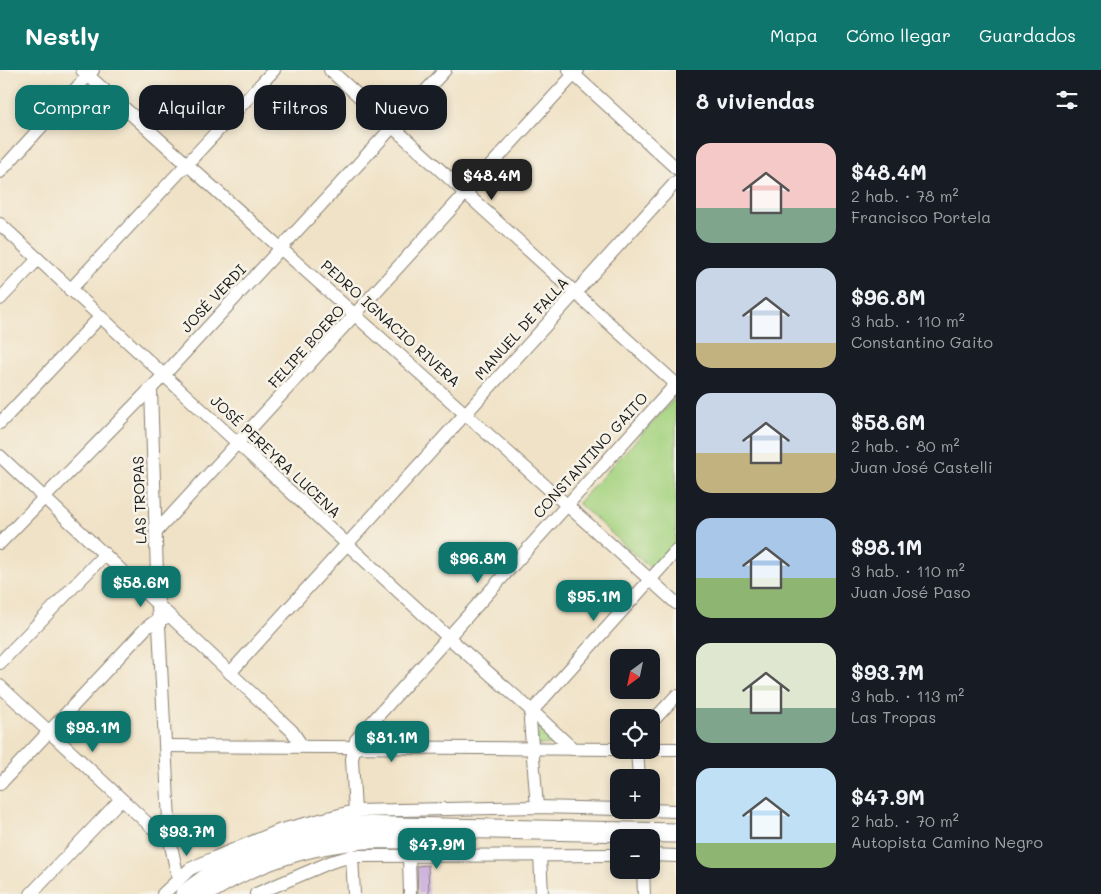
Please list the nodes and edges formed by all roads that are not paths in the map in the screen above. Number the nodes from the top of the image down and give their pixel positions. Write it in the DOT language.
graph roads {
  1 [pos="274,70"];
  2 [pos="330,70"];
  3 [pos="445,70"];
  4 [pos="574,71"];
  5 [pos="88,72"];
  6 [pos="431,85"];
  7 [pos="356,94"];
  8 [pos="389,130"];
  9 [pos="395,130"];
  10 [pos="186,163"];
  11 [pos="676,168"];
  12 [pos="0,172"];
  13 [pos="676,182"];
  14 [pos="465,194"];
  15 [pos="0,224"];
  16 [pos="282,248"];
  17 [pos="38,259"];
  18 [pos="70,290"];
  19 [pos="574,294"];
  20 [pos="0,299"];
  21 [pos="356,314"];
  22 [pos="100,317"];
  23 [pos="164,375"];
  24 [pos="676,384"];
  25 [pos="151,389"];
  26 [pos="466,413"];
  27 [pos="0,423"];
  28 [pos="239,443"];
  29 [pos="0,456"];
  30 [pos="44,497"];
  31 [pos="568,505"];
  32 [pos="157,531"];
  33 [pos="0,543"];
  34 [pos="347,544"];
  35 [pos="676,551"];
  36 [pos="105,554"];
  37 [pos="650,580"];
  38 [pos="676,603"];
  39 [pos="158,606"];
  40 [pos="165,618"];
  41 [pos="448,637"];
  42 [pos="0,663"];
  43 [pos="230,673"];
  44 [pos="0,686"];
  45 [pos="676,696"];
  46 [pos="532,711"];
  47 [pos="660,714"];
  48 [pos="49,731"];
  49 [pos="166,746"];
  50 [pos="302,746"];
  51 [pos="352,749"];
  52 [pos="532,749"];
  53 [pos="573,749"];
  54 [pos="610,749"];
  55 [pos="660,749"];
  56 [pos="676,749"];
  57 [pos="0,784"];
  58 [pos="121,799"];
  59 [pos="537,807"];
  60 [pos="610,809"];
  61 [pos="660,810"];
  62 [pos="355,811"];
  63 [pos="676,811"];
  64 [pos="676,833"];
  65 [pos="170,841"];
  66 [pos="610,841"];
  67 [pos="660,842"];
  68 [pos="676,842"];
  69 [pos="610,855"];
  70 [pos="660,855"];
  71 [pos="352,856"];
  72 [pos="409,856"];
  73 [pos="540,856"];
  74 [pos="676,856"];
  75 [pos="260,864"];
  76 [pos="643,879"];
  77 [pos="181,886"];
  78 [pos="31,894"];
  79 [pos="163,894"];
  80 [pos="204,894"];
  81 [pos="226,894"];
  82 [pos="256,894"];
  83 [pos="354,894"];
  84 [pos="410,894"];
  85 [pos="542,894"];
  86 [pos="644,894"];
  1 -- 10 [label="street"];
  2 -- 7 [label="street"];
  3 -- 6 [label="street, JOSÉ VERDI"];
  4 -- 11 [label="street"];
  4 -- 14 [label="street, FELIPE BOERO"];
  5 -- 10 [label="street, PEDRO IGNACIO RIVERA"];
  5 -- 12 [label="street"];
  8 -- 16 [label="street, JOSÉ VERDI"];
  9 -- 14 [label="street"];
  10 -- 16 [label="street, PEDRO IGNACIO RIVERA"];
  10 -- 18 [label="street"];
  13 -- 19 [label="street, MANUEL DE FALLA"];
  14 -- 19 [label="street"];
  14 -- 21 [label="street, FELIPE BOERO"];
  15 -- 17 [label="street, JOSÉ PEREYRA LUCENA"];
  16 -- 21 [label="street, PEDRO IGNACIO RIVERA"];
  16 -- 23 [label="street, JOSÉ VERDI"];
  17 -- 18 [label="street, JOSÉ PEREYRA LUCENA"];
  17 -- 20 [label="street"];
  18 -- 22 [label="street, JOSÉ PEREYRA LUCENA"];
  19 -- 24 [label="street"];
  19 -- 26 [label="street, MANUEL DE FALLA"];
  21 -- 26 [label="street, PEDRO IGNACIO RIVERA"];
  21 -- 28 [label="street, FELIPE BOERO"];
  22 -- 23 [label="street, JOSÉ PEREYRA LUCENA"];
  22 -- 27 [label="street"];
  23 -- 25 [label="street, JOSÉ VERDI"];
  23 -- 28 [label="street, JOSÉ PEREYRA LUCENA"];
  24 -- 31 [label="street, CONSTANTINO GAITO"];
  25 -- 30 [label="street, JOSÉ VERDI"];
  25 -- 32 [label="street, LAS TROPAS"];
  26 -- 31 [label="street, PEDRO IGNACIO RIVERA"];
  26 -- 34 [label="street, MANUEL DE FALLA"];
  28 -- 32 [label="street, FELIPE BOERO"];
  28 -- 34 [label="street, JOSÉ PEREYRA LUCENA"];
  29 -- 30 [label="street"];
  30 -- 33 [label="street, JOSÉ VERDI"];
  30 -- 36 [label="street"];
  31 -- 37 [label="street, PEDRO IGNACIO RIVERA"];
  31 -- 41 [label="street, CONSTANTINO GAITO"];
  32 -- 39 [label="street, LAS TROPAS"];
  34 -- 41 [label="street, JOSÉ PEREYRA LUCENA"];
  34 -- 43 [label="street, MANUEL DE FALLA"];
  35 -- 37 [label="street"];
  36 -- 39 [label="street"];
  36 -- 42 [label="street"];
  37 -- 38 [label="street, PEDRO IGNACIO RIVERA"];
  37 -- 46 [label="street"];
  39 -- 40 [label="street"];
  40 -- 43 [label="street"];
  40 -- 48 [label="street"];
  40 -- 49 [label="street"];
  41 -- 46 [label="street, JOSÉ PEREYRA LUCENA"];
  41 -- 51 [label="street, CONSTANTINO GAITO"];
  43 -- 50 [label="street"];
  44 -- 48 [label="street"];
  45 -- 47 [label="street"];
  46 -- 52 [label="street"];
  46 -- 53 [label="street, JOSÉ PEREYRA LUCENA"];
  48 -- 57 [label="street"];
  48 -- 58 [label="street"];
  49 -- 50 [label="street"];
  49 -- 65 [label="street"];
  50 -- 51 [label="street"];
  51 -- 52 [label="street"];
  51 -- 62 [label="street"];
  52 -- 53 [label="street"];
  52 -- 59 [label="street"];
  53 -- 54 [label="street"];
  55 -- 56 [label="street"];
  58 -- 65 [label="street"];
  58 -- 78 [label="street"];
  59 -- 60 [label="street"];
  59 -- 62 [label="street"];
  61 -- 63 [label="street"];
  62 -- 77 [label="street"];
  64 -- 77 [label="highway"];
  65 -- 77 [label="street"];
  66 -- 75 [label="highway"];
  67 -- 68 [label="highway"];
  69 -- 73 [label="street"];
  70 -- 74 [label="street"];
  71 -- 72 [label="street"];
  71 -- 82 [label="street"];
  71 -- 83 [label="street"];
  72 -- 73 [label="street"];
  72 -- 84 [label="street"];
  73 -- 85 [label="street"];
  75 -- 80 [label="highway"];
  75 -- 81 [label="highway"];
  76 -- 86 [label="street"];
  77 -- 79 [label="street"];
}
